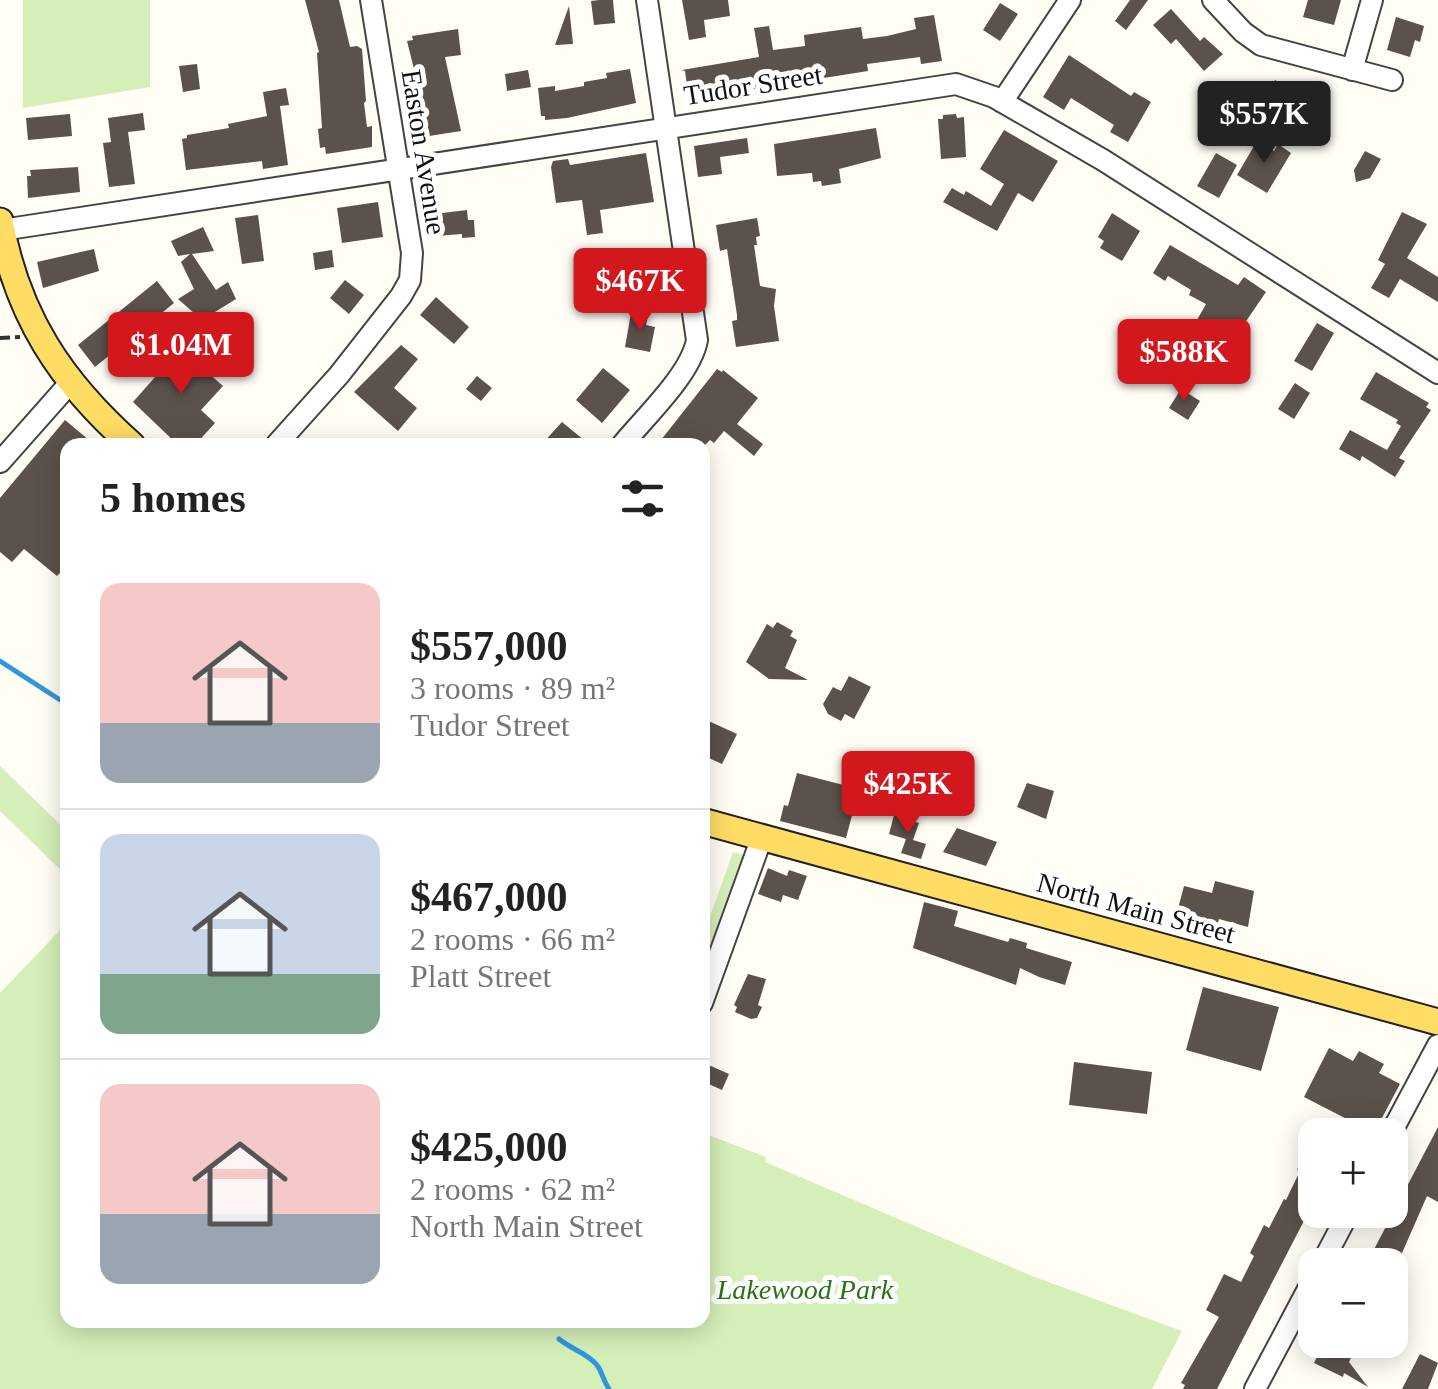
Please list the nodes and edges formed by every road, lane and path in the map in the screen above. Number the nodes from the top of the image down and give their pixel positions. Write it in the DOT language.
graph roads {
  1 [pos="371,0"];
  2 [pos="647,0"];
  3 [pos="1070,0"];
  4 [pos="1213,0"];
  5 [pos="1372,0"];
  6 [pos="1352,70"];
  7 [pos="1392,80"];
  8 [pos="1002,102"];
  9 [pos="667,126"];
  10 [pos="398,168"];
  11 [pos="1,225"];
  12 [pos="1438,373"];
  13 [pos="70,383"];
  14 [pos="125,438"];
  15 [pos="282,438"];
  16 [pos="628,438"];
  17 [pos="0,462"];
  18 [pos="710,823"];
  19 [pos="762,837"];
  20 [pos="710,981"];
  21 [pos="1438,1022"];
  22 [pos="1438,1045"];
  23 [pos="1399,1118"];
  24 [pos="1298,1307"];
  25 [pos="1254,1389"];
  1 -- 10 [label="street, Easton Avenue"];
  2 -- 9 [label="street"];
  3 -- 8 [label="street"];
  4 -- 6 [label="street"];
  5 -- 6 [label="street"];
  6 -- 7 [label="street"];
  8 -- 9 [label="street, Tudor Street"];
  8 -- 12 [label="street, Tudor Street"];
  9 -- 10 [label="street, Tudor Street"];
  9 -- 16 [label="street"];
  10 -- 11 [label="street, Tudor Street"];
  10 -- 15 [label="street, Easton Avenue"];
  11 -- 13 [label="main road"];
  13 -- 14 [label="main road"];
  13 -- 17 [label="street"];
  18 -- 19 [label="main road, North Main Street"];
  19 -- 20 [label="street"];
  19 -- 21 [label="main road, North Main Street"];
  22 -- 23 [label="street"];
  24 -- 25 [label="street"];
}
